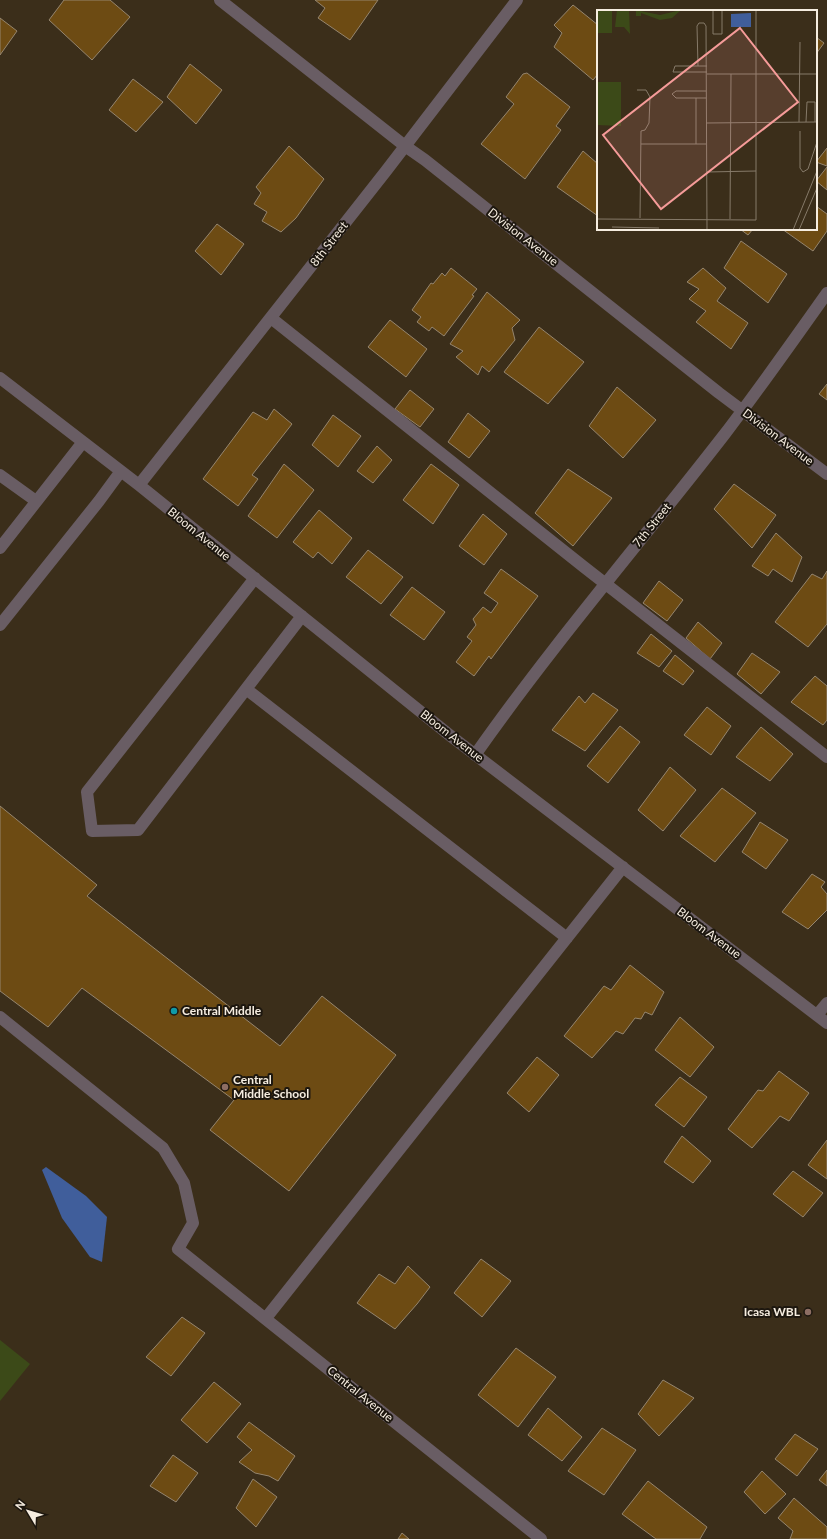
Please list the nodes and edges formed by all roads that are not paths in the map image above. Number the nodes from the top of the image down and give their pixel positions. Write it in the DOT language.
graph roads {
  1 [pos="220,0"];
  2 [pos="517,0"];
  3 [pos="405,146"];
  4 [pos="827,293"];
  5 [pos="271,318"];
  6 [pos="0,378"];
  7 [pos="743,410"];
  8 [pos="83,442"];
  9 [pos="120,471"];
  10 [pos="827,474"];
  11 [pos="0,475"];
  12 [pos="139,485"];
  13 [pos="36,501"];
  14 [pos="0,548"];
  15 [pos="255,578"];
  16 [pos="605,583"];
  17 [pos="302,616"];
  18 [pos="0,625"];
  19 [pos="246,689"];
  20 [pos="475,755"];
  21 [pos="827,757"];
  22 [pos="624,867"];
  23 [pos="567,938"];
  24 [pos="827,1003"];
  25 [pos="817,1015"];
  26 [pos="0,1017"];
  27 [pos="827,1023"];
  28 [pos="266,1318"];
  29 [pos="541,1539"];
  1 -- 3 [label="street, Division Avenue"];
  2 -- 3 [label="street, 8th Street"];
  3 -- 5 [label="street, 8th Street"];
  3 -- 7 [label="street, Division Avenue"];
  4 -- 7 [label="street, 7th Street"];
  5 -- 12 [label="street, 8th Street"];
  5 -- 16 [label="street"];
  6 -- 8 [label="street, Bloom Avenue"];
  7 -- 10 [label="street, Division Avenue"];
  7 -- 16 [label="street, 7th Street"];
  8 -- 9 [label="street, Bloom Avenue"];
  8 -- 13 [label="street"];
  9 -- 12 [label="street, Bloom Avenue"];
  9 -- 18 [label="street"];
  11 -- 13 [label="street"];
  12 -- 15 [label="street, Bloom Avenue"];
  13 -- 14 [label="street"];
  15 -- 17 [label="street, Bloom Avenue"];
  15 -- 19 [label="street"];
  16 -- 20 [label="street, 7th Street"];
  16 -- 21 [label="street"];
  17 -- 19 [label="street"];
  17 -- 20 [label="street, Bloom Avenue"];
  19 -- 23 [label="street"];
  20 -- 22 [label="street, Bloom Avenue"];
  22 -- 23 [label="street"];
  22 -- 25 [label="street, Bloom Avenue"];
  23 -- 28 [label="street"];
  24 -- 25 [label="street"];
  25 -- 27 [label="street, Bloom Avenue"];
  26 -- 28 [label="street, Central Avenue"];
  28 -- 29 [label="street, Central Avenue"];
}
